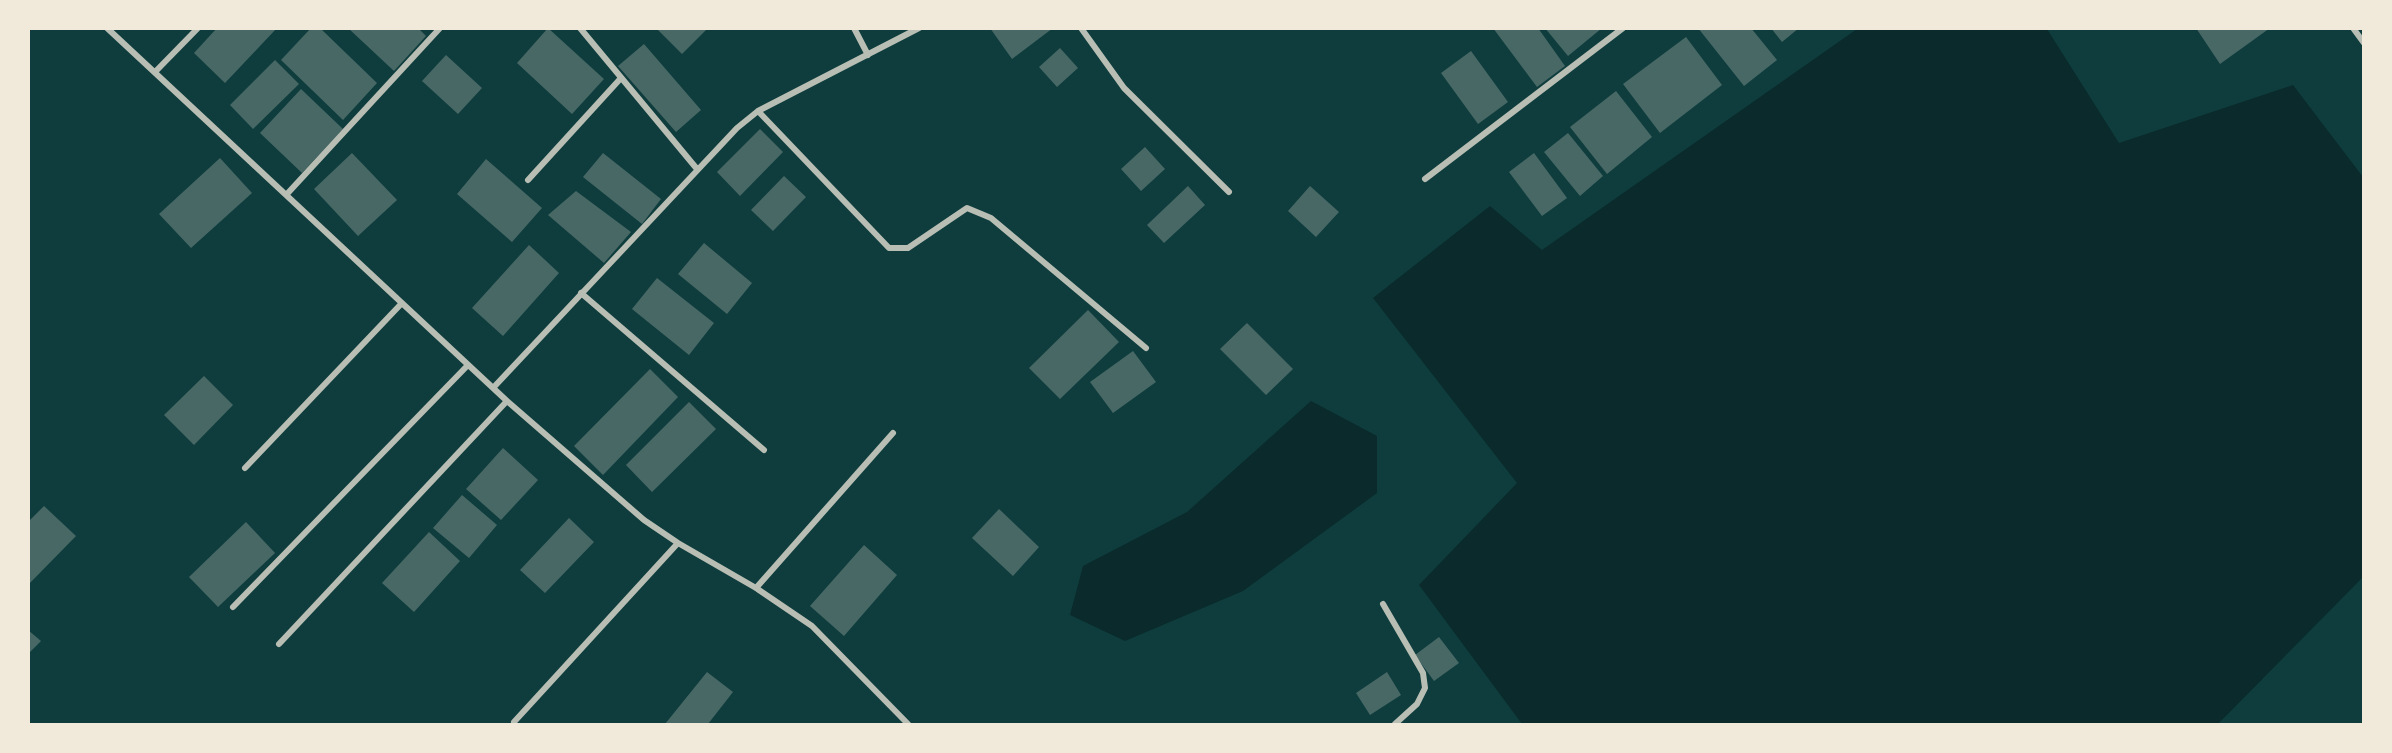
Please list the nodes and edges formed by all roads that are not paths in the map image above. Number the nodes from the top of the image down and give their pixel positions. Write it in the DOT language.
graph roads {
  1 [pos="107,28"];
  2 [pos="198,28"];
  3 [pos="440,28"];
  4 [pos="580,28"];
  5 [pos="854,28"];
  6 [pos="919,28"];
  7 [pos="1081,28"];
  8 [pos="1623,28"];
  9 [pos="2354,28"];
  10 [pos="2364,43"];
  11 [pos="868,55"];
  12 [pos="155,72"];
  13 [pos="621,78"];
  14 [pos="758,111"];
  15 [pos="697,169"];
  16 [pos="1425,179"];
  17 [pos="528,180"];
  18 [pos="1229,192"];
  19 [pos="287,194"];
  20 [pos="581,293"];
  21 [pos="402,303"];
  22 [pos="1146,348"];
  23 [pos="468,365"];
  24 [pos="493,388"];
  25 [pos="507,401"];
  26 [pos="893,433"];
  27 [pos="764,450"];
  28 [pos="245,468"];
  29 [pos="678,543"];
  30 [pos="756,588"];
  31 [pos="1383,604"];
  32 [pos="233,607"];
  33 [pos="279,644"];
  34 [pos="514,722"];
  35 [pos="908,724"];
  36 [pos="1395,724"];
  1 -- 12 [label="street"];
  2 -- 12 [label="street"];
  3 -- 19 [label="street"];
  4 -- 13 [label="street"];
  5 -- 11 [label="street"];
  6 -- 11 [label="street"];
  7 -- 18 [label="street"];
  8 -- 16 [label="street"];
  9 -- 10 [label="street"];
  11 -- 14 [label="street"];
  12 -- 19 [label="street"];
  13 -- 15 [label="street"];
  13 -- 17 [label="street"];
  14 -- 15 [label="street"];
  14 -- 22 [label="street"];
  15 -- 20 [label="street"];
  19 -- 21 [label="street"];
  20 -- 24 [label="street"];
  20 -- 27 [label="street"];
  21 -- 23 [label="street"];
  21 -- 28 [label="street"];
  23 -- 24 [label="street"];
  23 -- 32 [label="street"];
  24 -- 25 [label="street"];
  25 -- 29 [label="street"];
  25 -- 33 [label="street"];
  26 -- 30 [label="street"];
  29 -- 30 [label="street"];
  29 -- 34 [label="street"];
  30 -- 35 [label="street"];
  31 -- 36 [label="street"];
}
